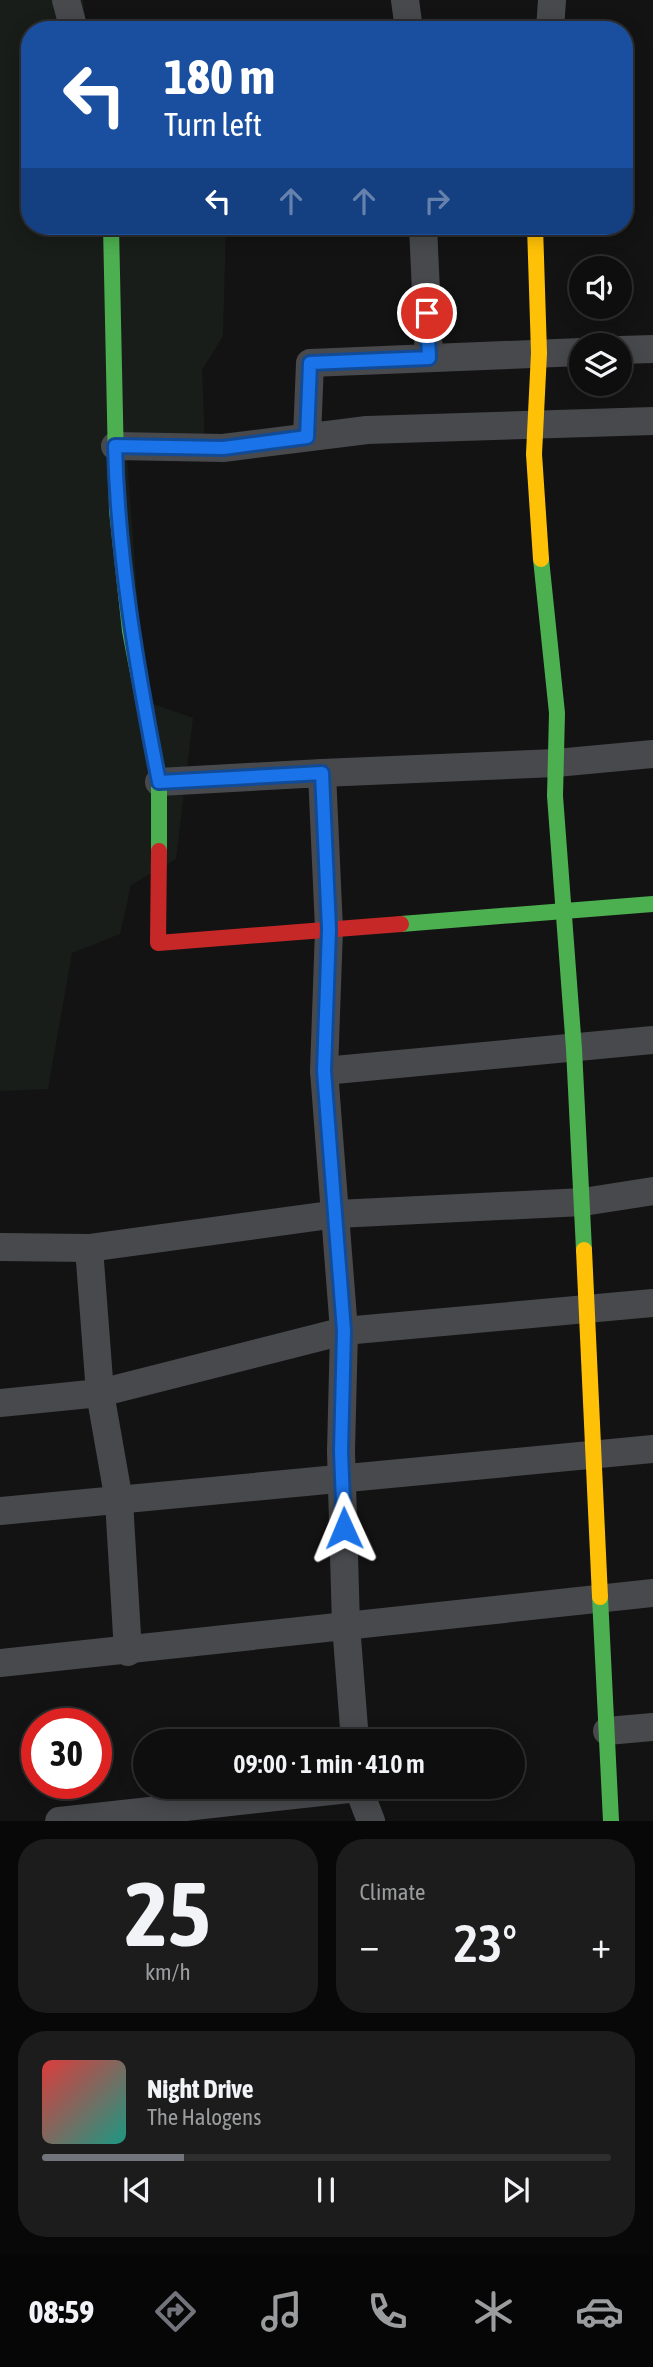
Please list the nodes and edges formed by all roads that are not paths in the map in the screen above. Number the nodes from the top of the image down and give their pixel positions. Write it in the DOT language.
graph roads {
  1 [pos="66,0"];
  2 [pos="405,0"];
  3 [pos="552,0"];
  4 [pos="72,21"];
  5 [pos="408,21"];
  6 [pos="551,21"];
  7 [pos="111,235"];
  8 [pos="423,235"];
  9 [pos="535,235"];
  10 [pos="653,349"];
  11 [pos="632,350"];
  12 [pos="569,352"];
  13 [pos="539,353"];
  14 [pos="429,358"];
  15 [pos="653,421"];
  16 [pos="536,425"];
  17 [pos="307,437"];
  18 [pos="115,446"];
  19 [pos="653,754"];
  20 [pos="556,763"];
  21 [pos="322,773"];
  22 [pos="159,782"];
  23 [pos="653,904"];
  24 [pos="566,911"];
  25 [pos="329,929"];
  26 [pos="653,1040"];
  27 [pos="575,1049"];
  28 [pos="324,1071"];
  29 [pos="653,1191"];
  30 [pos="583,1202"];
  31 [pos="337,1214"];
  32 [pos="0,1247"];
  33 [pos="89,1248"];
  34 [pos="653,1303"];
  35 [pos="585,1309"];
  36 [pos="344,1331"];
  37 [pos="100,1393"];
  38 [pos="0,1402"];
  39 [pos="653,1449"];
  40 [pos="593,1455"];
  41 [pos="342,1480"];
  42 [pos="119,1502"];
  43 [pos="0,1511"];
  44 [pos="653,1593"];
  45 [pos="600,1599"];
  46 [pos="346,1625"];
  47 [pos="128,1652"];
  48 [pos="0,1663"];
  49 [pos="653,1727"];
  50 [pos="354,1729"];
  51 [pos="607,1731"];
  52 [pos="261,1799"];
  53 [pos="363,1799"];
  54 [pos="100,1819"];
  55 [pos="59,1821"];
  56 [pos="371,1821"];
  57 [pos="611,1821"];
  1 -- 4 [label="street"];
  2 -- 5 [label="street"];
  3 -- 6 [label="street"];
  7 -- 18 [label="street"];
  8 -- 14 [label="street"];
  9 -- 13 [label="street"];
  10 -- 11 [label="street"];
  12 -- 13 [label="street"];
  13 -- 14 [label="street"];
  13 -- 16 [label="street"];
  14 -- 17 [label="street"];
  15 -- 16 [label="street"];
  16 -- 17 [label="street"];
  16 -- 20 [label="street"];
  17 -- 18 [label="street"];
  18 -- 22 [label="street"];
  19 -- 20 [label="street"];
  20 -- 21 [label="street"];
  20 -- 24 [label="street"];
  21 -- 22 [label="street"];
  21 -- 25 [label="street"];
  22 -- 25 [label="street"];
  23 -- 24 [label="street"];
  24 -- 25 [label="street"];
  24 -- 27 [label="street"];
  25 -- 28 [label="street"];
  26 -- 27 [label="street"];
  27 -- 28 [label="street"];
  27 -- 30 [label="street"];
  28 -- 31 [label="street"];
  29 -- 30 [label="street"];
  30 -- 31 [label="street"];
  30 -- 35 [label="street"];
  31 -- 33 [label="street"];
  31 -- 36 [label="street"];
  32 -- 33 [label="street"];
  33 -- 37 [label="street"];
  34 -- 35 [label="street"];
  35 -- 36 [label="street"];
  35 -- 40 [label="street"];
  36 -- 37 [label="street"];
  36 -- 41 [label="street"];
  37 -- 38 [label="street"];
  37 -- 42 [label="street"];
  39 -- 40 [label="street"];
  40 -- 41 [label="street"];
  40 -- 45 [label="street"];
  41 -- 42 [label="street"];
  41 -- 46 [label="street"];
  42 -- 43 [label="street"];
  42 -- 47 [label="street"];
  44 -- 45 [label="street"];
  45 -- 46 [label="street"];
  45 -- 51 [label="street"];
  46 -- 47 [label="street"];
  46 -- 50 [label="street"];
  47 -- 48 [label="street"];
  49 -- 51 [label="street"];
  51 -- 57 [label="street"];
  52 -- 54 [label="street"];
  53 -- 56 [label="street"];
  54 -- 55 [label="street"];
}
